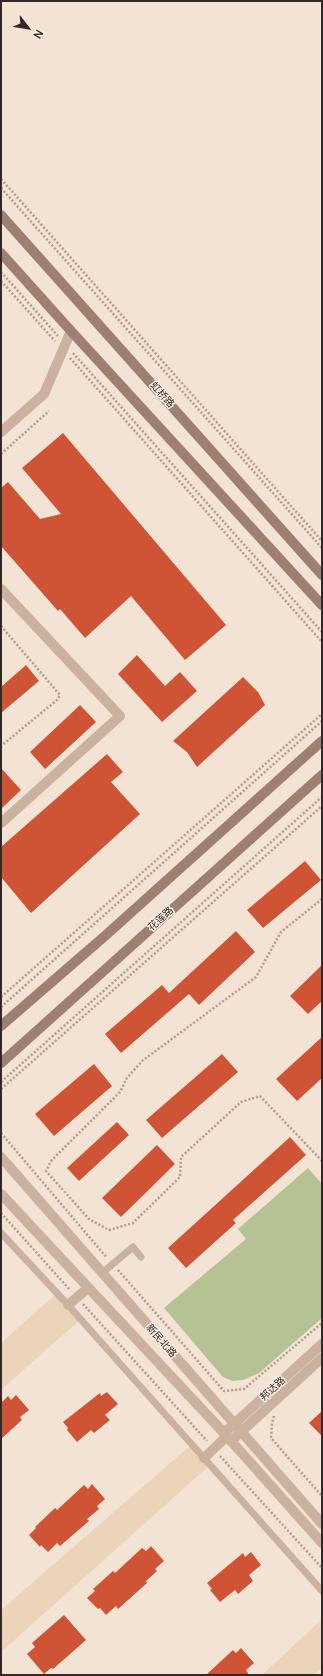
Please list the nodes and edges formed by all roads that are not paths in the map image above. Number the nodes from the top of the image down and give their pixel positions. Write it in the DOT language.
graph roads {
  1 [pos="1,215"];
  2 [pos="1,253"];
  3 [pos="71,332"];
  4 [pos="1,432"];
  5 [pos="322,575"];
  6 [pos="1,589"];
  7 [pos="322,605"];
  8 [pos="322,741"];
  9 [pos="322,775"];
  10 [pos="1,823"];
  11 [pos="1,1026"];
  12 [pos="1,1063"];
  13 [pos="1,1157"];
  14 [pos="1,1194"];
  15 [pos="1,1233"];
  16 [pos="141,1256"];
  17 [pos="102,1273"];
  18 [pos="88,1288"];
  19 [pos="68,1305"];
  20 [pos="322,1344"];
  21 [pos="322,1358"];
  22 [pos="237,1428"];
  23 [pos="227,1437"];
  24 [pos="204,1458"];
  25 [pos="322,1524"];
  26 [pos="322,1543"];
  27 [pos="322,1591"];
  1 -- 5 [label="main road, 虹桥路"];
  2 -- 3 [label="main road"];
  3 -- 4 [label="street"];
  3 -- 7 [label="main road"];
  6 -- 10 [label="street"];
  8 -- 11 [label="main road"];
  9 -- 12 [label="main road, 花莲路"];
  13 -- 17 [label="street, 新民北路"];
  14 -- 18 [label="street, 新民北路"];
  15 -- 19 [label="lane"];
  16 -- 17 [label="lane"];
  17 -- 22 [label="street, 新民北路"];
  18 -- 19 [label="street"];
  18 -- 23 [label="street, 新民北路"];
  19 -- 24 [label="lane"];
  20 -- 22 [label="street, 邦达路"];
  21 -- 22 [label="street, 邦达路"];
  22 -- 23 [label="street, 邦达路"];
  22 -- 25 [label="street, 新民北路"];
  23 -- 24 [label="street, 邦达路"];
  23 -- 26 [label="street, 新民北路"];
  24 -- 27 [label="lane"];
}
